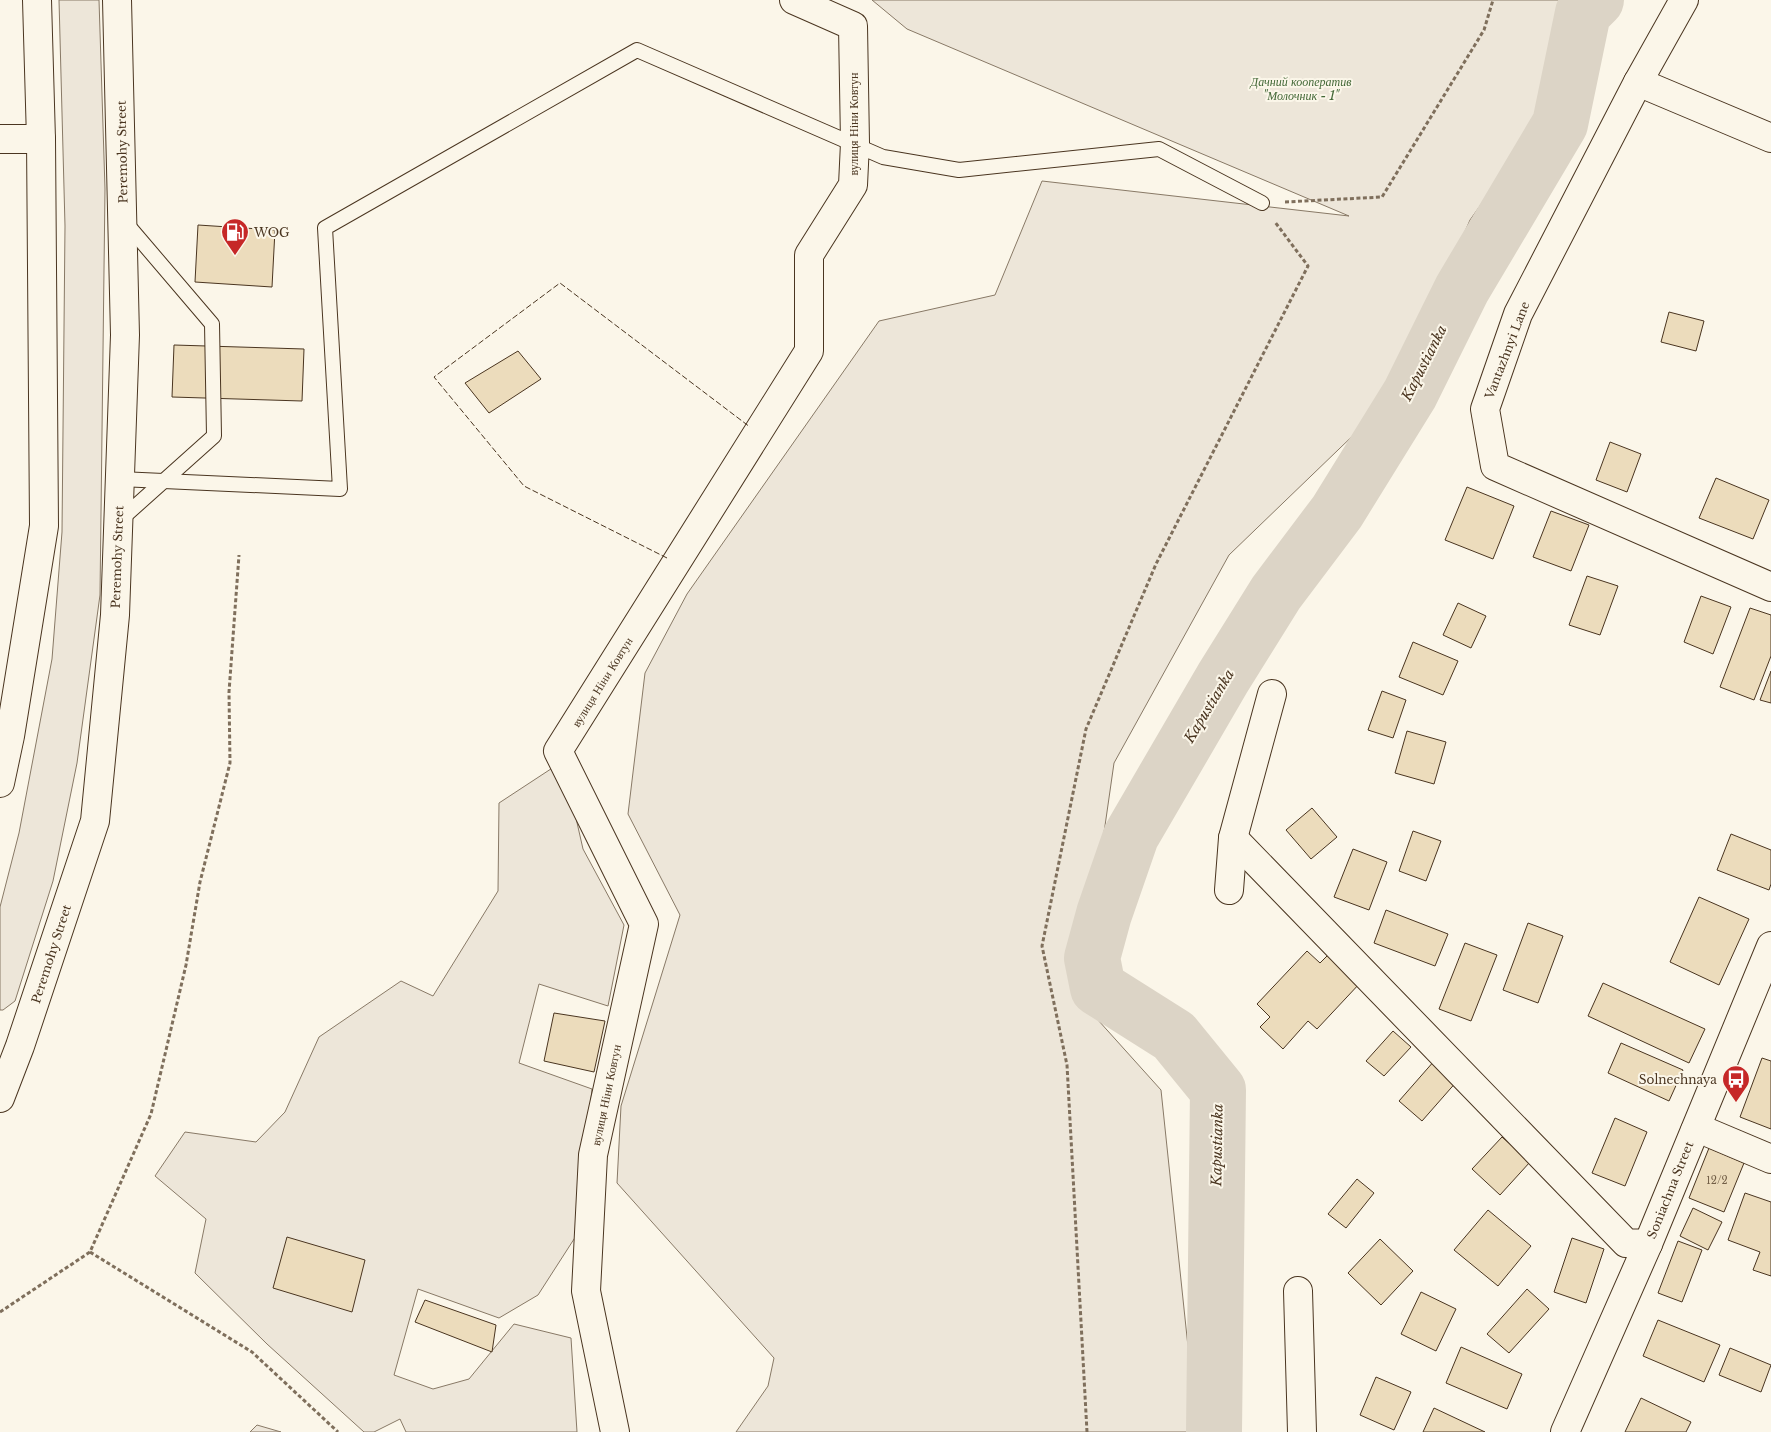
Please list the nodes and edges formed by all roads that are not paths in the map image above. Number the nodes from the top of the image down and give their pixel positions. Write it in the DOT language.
graph roads {
  1 [pos="37,0"];
  2 [pos="117,0"];
  3 [pos="794,0"];
  4 [pos="1684,0"];
  5 [pos="1638,82"];
  6 [pos="1771,138"];
  7 [pos="0,139"];
  8 [pos="41,139"];
  9 [pos="855,143"];
  10 [pos="1262,203"];
  11 [pos="123,219"];
  12 [pos="120,479"];
  13 [pos="163,481"];
  14 [pos="118,522"];
  15 [pos="1771,587"];
  16 [pos="1272,694"];
  17 [pos="0,783"];
  18 [pos="1233,838"];
  19 [pos="1229,890"];
  20 [pos="1771,946"];
  21 [pos="10,1042"];
  22 [pos="0,1098"];
  23 [pos="1695,1131"];
  24 [pos="1771,1159"];
  25 [pos="1648,1244"];
  26 [pos="1298,1291"];
  27 [pos="615,1432"];
  28 [pos="1302,1432"];
  29 [pos="1565,1432"];
  1 -- 8 [label="street"];
  2 -- 11 [label="street, Peremohy Street"];
  3 -- 9 [label="street, вулиця Ніни Ковтун"];
  4 -- 5 [label="street, Vantazhnyi Lane"];
  5 -- 6 [label="street"];
  5 -- 15 [label="street, Vantazhnyi Lane"];
  7 -- 8 [label="street"];
  8 -- 17 [label="street"];
  9 -- 10 [label="lane"];
  9 -- 13 [label="lane"];
  9 -- 27 [label="street, вулиця Ніни Ковтун"];
  11 -- 12 [label="street, Peremohy Street"];
  11 -- 13 [label="lane"];
  12 -- 13 [label="lane"];
  12 -- 14 [label="street, Peremohy Street"];
  13 -- 14 [label="lane"];
  14 -- 21 [label="street, Peremohy Street"];
  16 -- 18 [label="street"];
  18 -- 19 [label="street"];
  18 -- 25 [label="street"];
  20 -- 23 [label="street, Soniachna Street"];
  21 -- 22 [label="street, Peremohy Street"];
  23 -- 24 [label="street"];
  23 -- 25 [label="street, Soniachna Street"];
  25 -- 29 [label="street, Soniachna Street"];
  26 -- 28 [label="street"];
}
